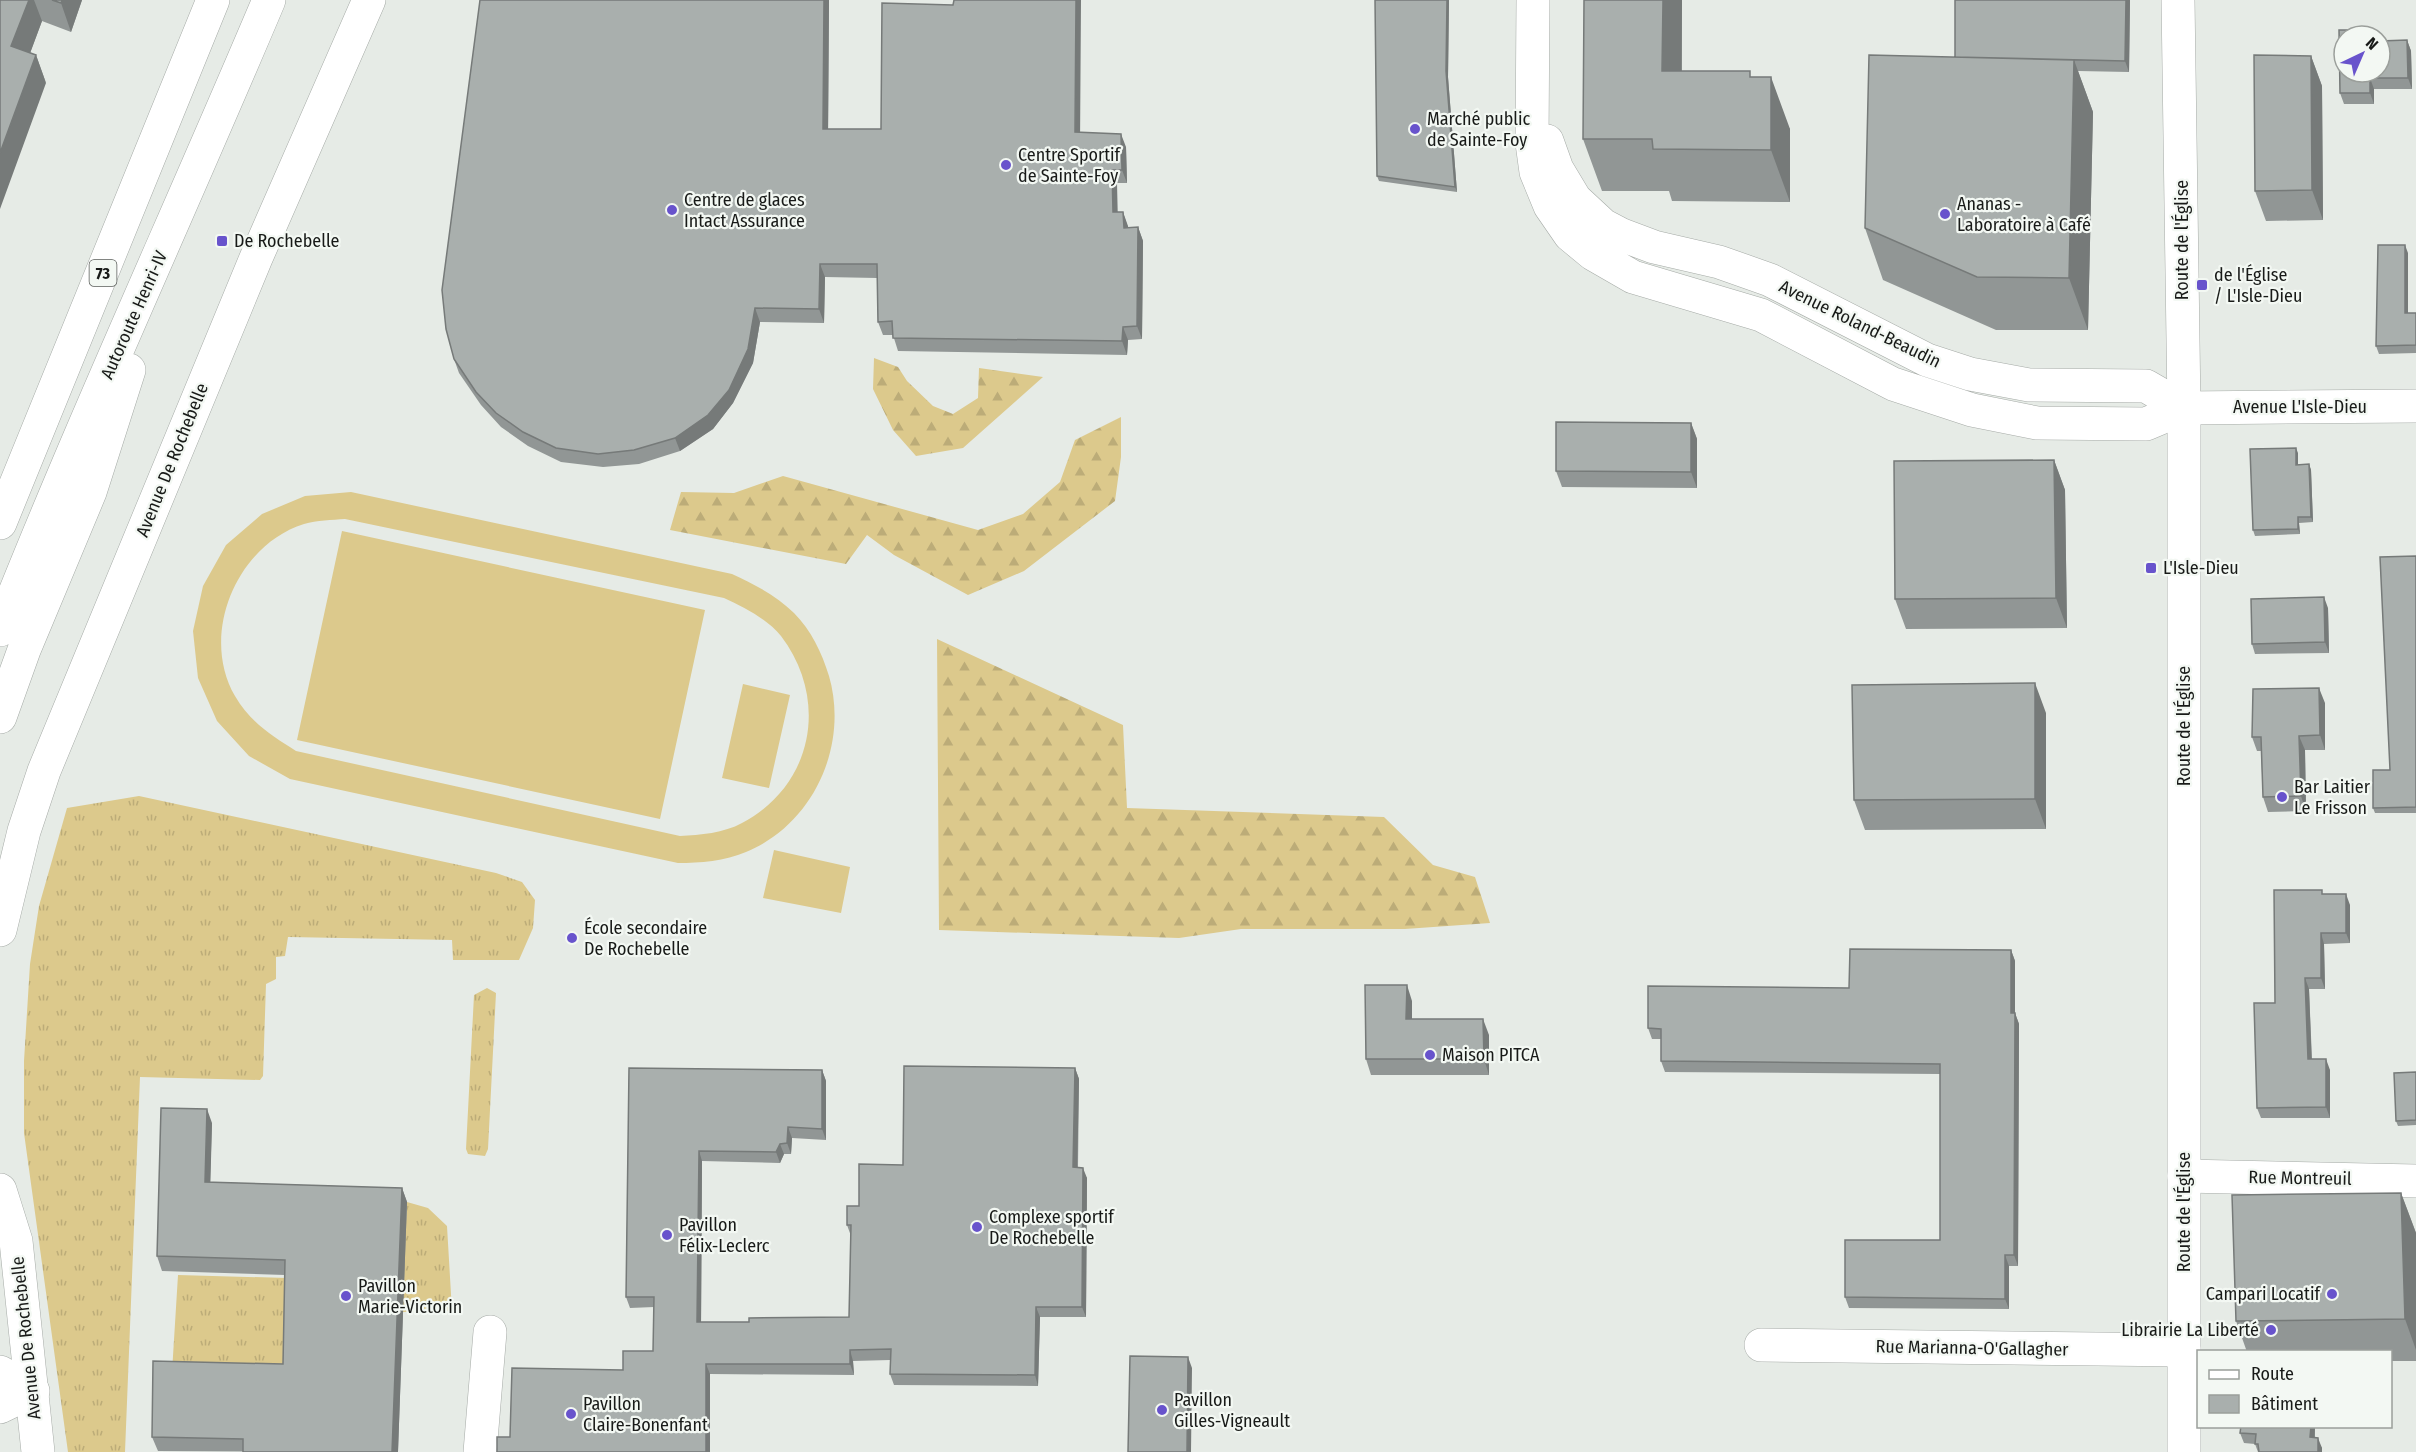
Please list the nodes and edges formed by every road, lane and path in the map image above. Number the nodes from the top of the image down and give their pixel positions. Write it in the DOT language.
graph roads {
  1 [pos="213,0"];
  2 [pos="269,0"];
  3 [pos="369,0"];
  4 [pos="1533,0"];
  5 [pos="2178,0"];
  6 [pos="178,215"];
  7 [pos="2416,406"];
  8 [pos="2184,408"];
  9 [pos="0,524"];
  10 [pos="0,630"];
  11 [pos="0,717"];
  12 [pos="0,930"];
  13 [pos="2184,1176"];
  14 [pos="2416,1181"];
  15 [pos="0,1190"];
  16 [pos="490,1332"];
  17 [pos="1761,1345"];
  18 [pos="2184,1350"];
  19 [pos="0,1372"];
  20 [pos="33,1391"];
  21 [pos="0,1407"];
  22 [pos="38,1452"];
  23 [pos="480,1452"];
  24 [pos="2184,1452"];
  1 -- 9 [label="main road, 73"];
  2 -- 6 [label="main road, Autoroute Henri-IV"];
  3 -- 12 [label="main road, Avenue De Rochebelle"];
  4 -- 8 [label="main road, Avenue Roland-Beaudin"];
  5 -- 8 [label="main road, Route de l'Église"];
  6 -- 10 [label="main road, Autoroute Henri-IV"];
  6 -- 11 [label="main road"];
  7 -- 8 [label="main road, Avenue L'Isle-Dieu"];
  8 -- 13 [label="main road, Route de l'Église"];
  13 -- 14 [label="main road, Rue Montreuil"];
  13 -- 18 [label="main road, Route de l'Église"];
  15 -- 20 [label="main road, Avenue De Rochebelle"];
  16 -- 23 [label="main road"];
  17 -- 18 [label="main road, Rue Marianna-O'Gallagher"];
  18 -- 24 [label="main road, Route de l'Église"];
  19 -- 20 [label="main road"];
  20 -- 21 [label="main road"];
  20 -- 22 [label="main road, Avenue De Rochebelle"];
}
